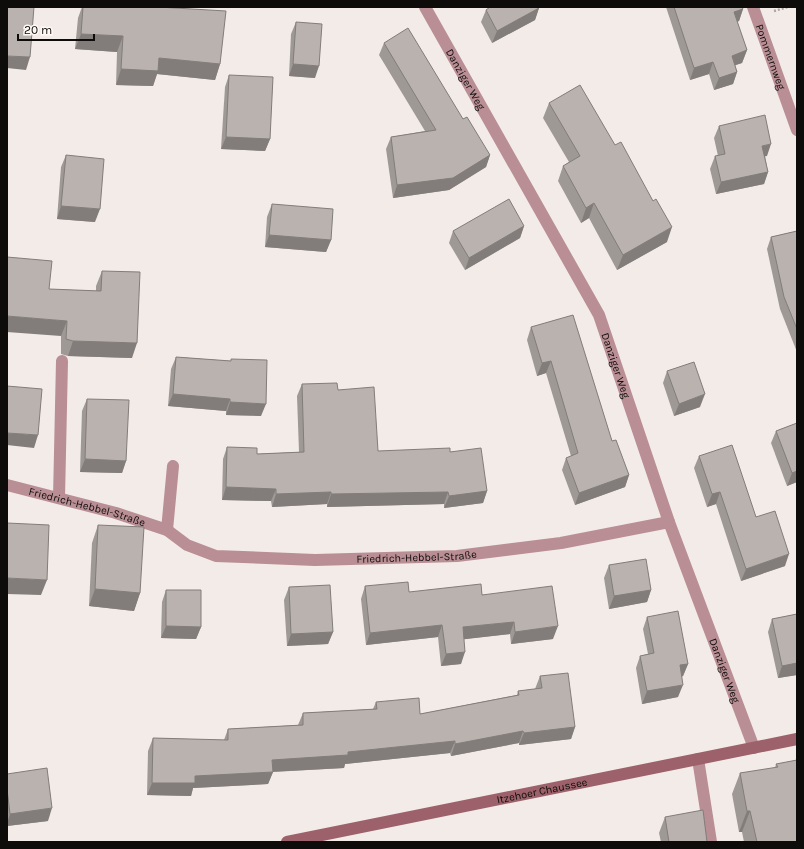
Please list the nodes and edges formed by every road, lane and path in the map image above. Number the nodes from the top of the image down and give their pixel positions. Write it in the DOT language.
graph roads {
  1 [pos="425,7"];
  2 [pos="753,7"];
  3 [pos="797,130"];
  4 [pos="62,361"];
  5 [pos="173,466"];
  6 [pos="7,485"];
  7 [pos="59,498"];
  8 [pos="669,522"];
  9 [pos="168,530"];
  10 [pos="797,739"];
  11 [pos="754,748"];
  12 [pos="698,759"];
  13 [pos="287,842"];
  14 [pos="711,842"];
  1 -- 8 [label="street, Danziger Weg"];
  2 -- 3 [label="street, Pommernweg"];
  4 -- 7 [label="street"];
  5 -- 9 [label="street"];
  6 -- 7 [label="street, Friedrich-Hebbel-Straße"];
  7 -- 9 [label="street, Friedrich-Hebbel-Straße"];
  8 -- 9 [label="street, Friedrich-Hebbel-Straße"];
  8 -- 11 [label="street, Danziger Weg"];
  10 -- 11 [label="street, Itzehoer Chaussee"];
  11 -- 12 [label="street, Itzehoer Chaussee"];
  12 -- 13 [label="street, Itzehoer Chaussee"];
  12 -- 14 [label="street"];
}
